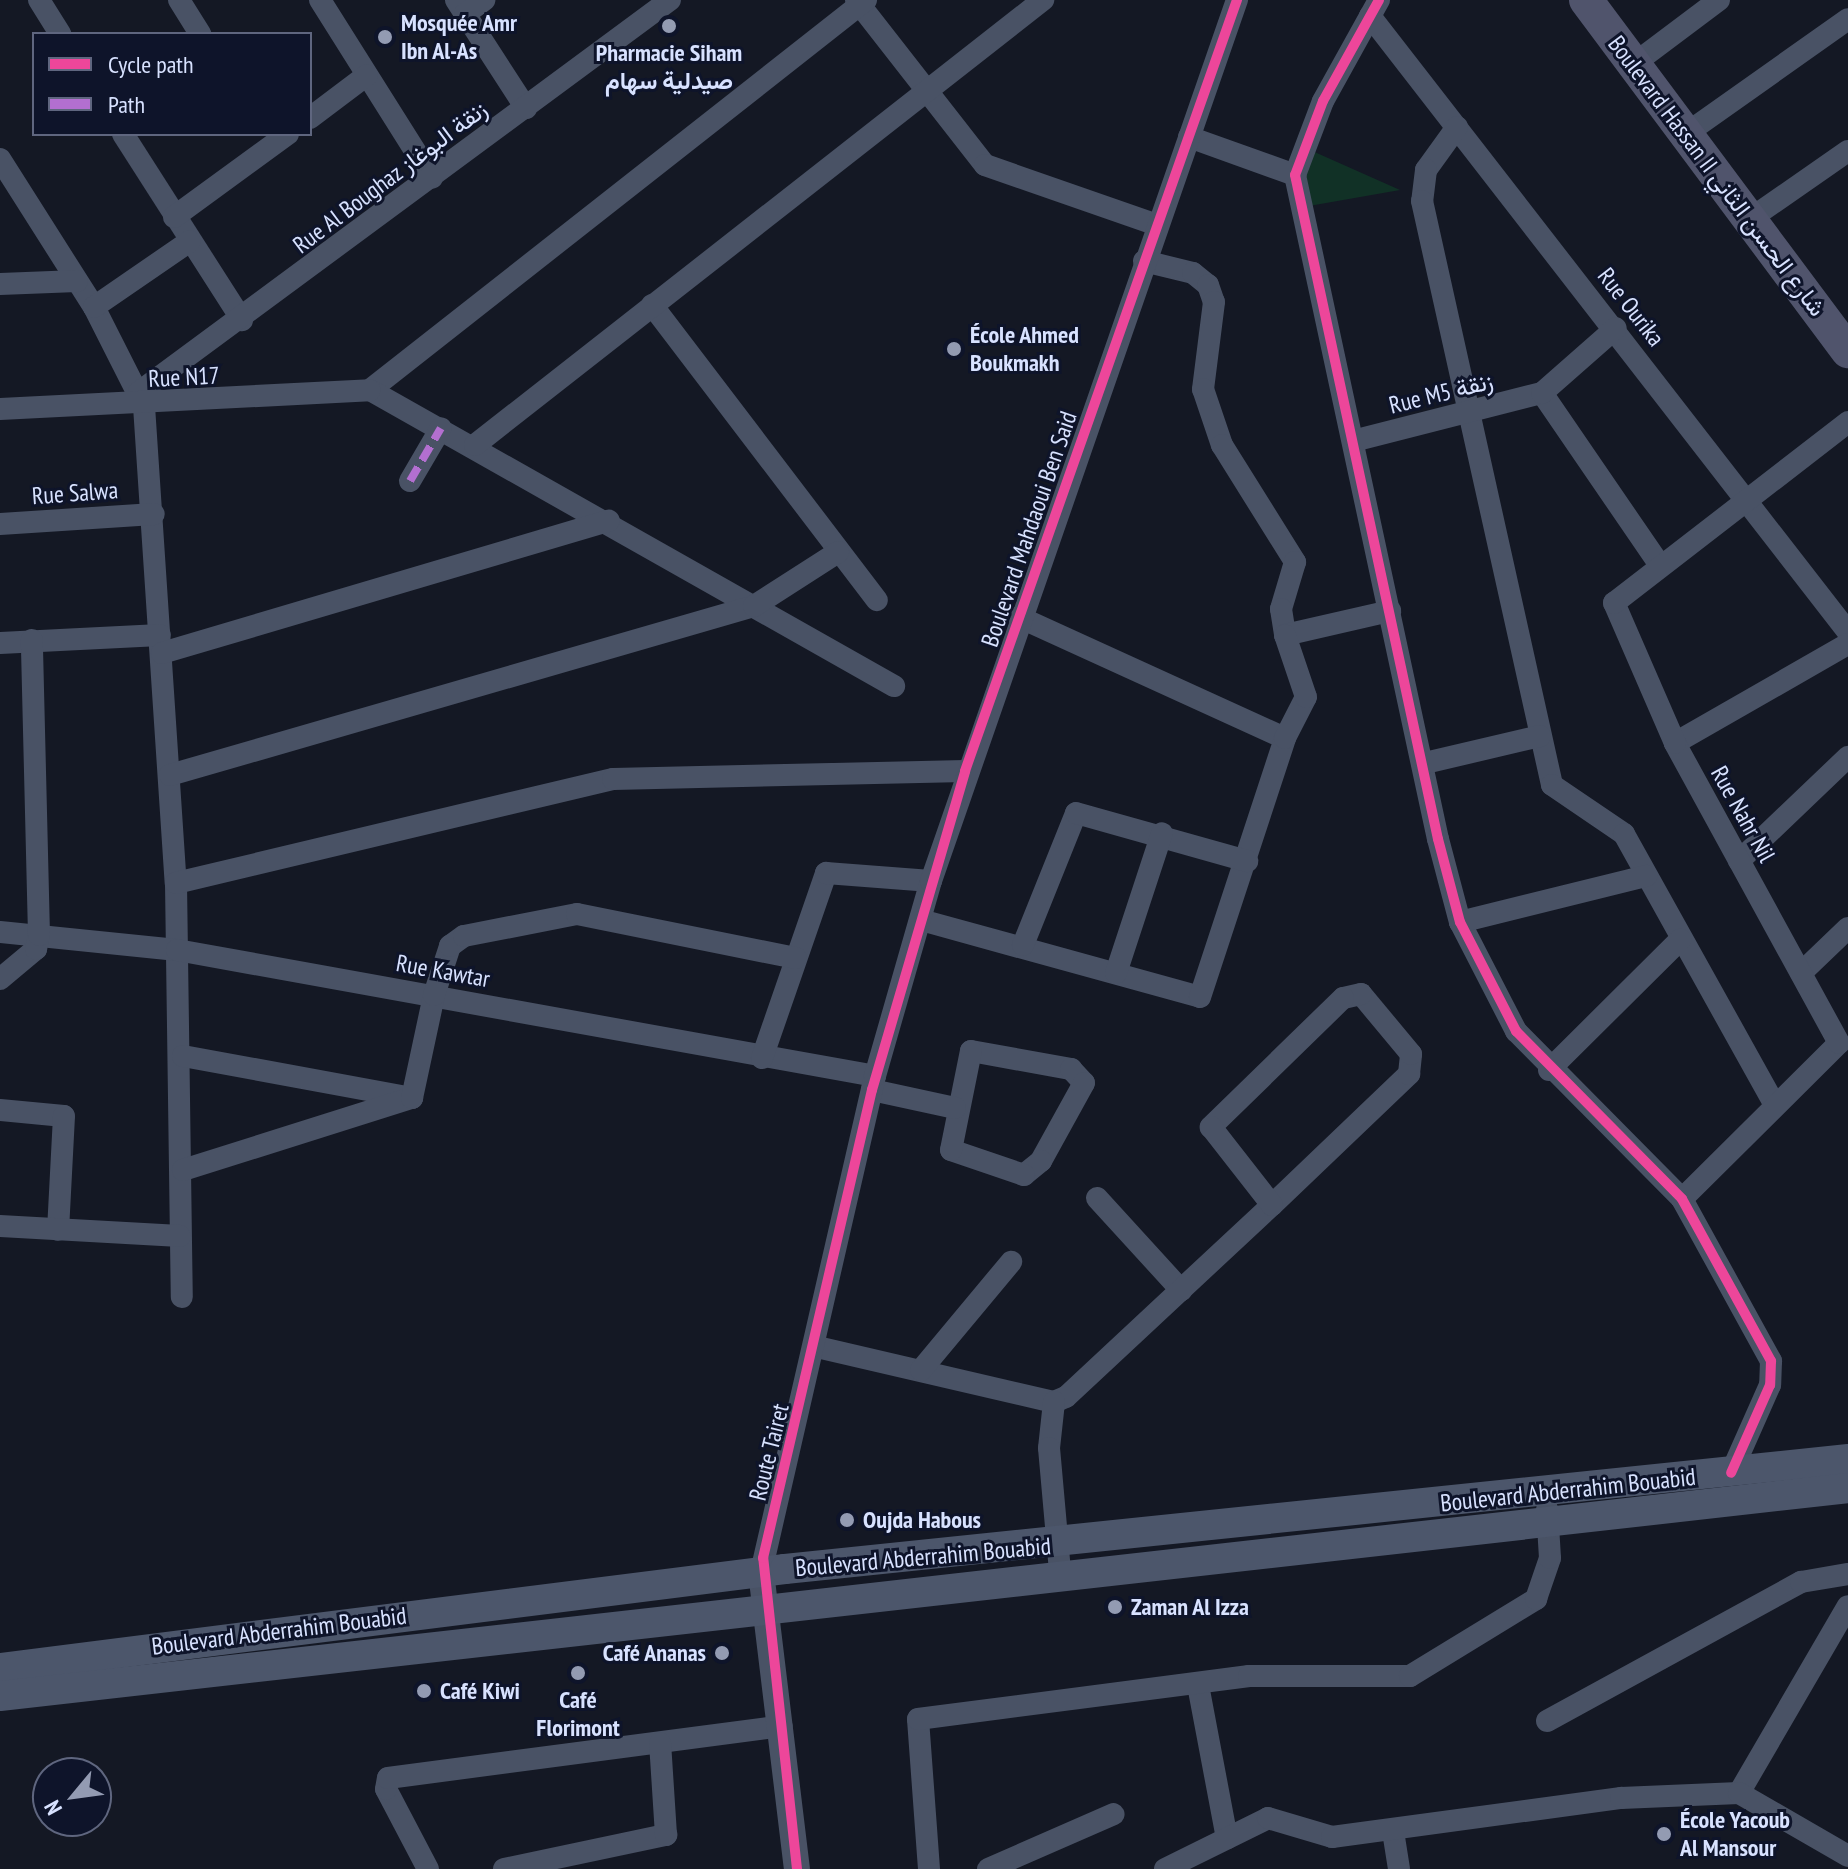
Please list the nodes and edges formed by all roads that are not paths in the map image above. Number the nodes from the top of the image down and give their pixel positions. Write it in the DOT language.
graph roads {
  1 [pos="39,0"];
  2 [pos="179,0"];
  3 [pos="320,0"];
  4 [pos="484,0"];
  5 [pos="670,0"];
  6 [pos="1043,0"];
  7 [pos="1237,0"];
  8 [pos="1586,0"];
  9 [pos="1719,0"];
  10 [pos="861,2"];
  11 [pos="461,7"];
  12 [pos="1375,8"];
  13 [pos="1848,19"];
  14 [pos="59,32"];
  15 [pos="199,32"];
  16 [pos="1635,63"];
  17 [pos="367,75"];
  18 [pos="928,92"];
  19 [pos="526,108"];
  20 [pos="312,116"];
  21 [pos="1457,127"];
  22 [pos="1687,133"];
  23 [pos="124,136"];
  24 [pos="1189,137"];
  25 [pos="275,138"];
  26 [pos="1848,151"];
  27 [pos="0,159"];
  28 [pos="1295,175"];
  29 [pos="432,178"];
  30 [pos="174,217"];
  31 [pos="1750,219"];
  32 [pos="1157,225"];
  33 [pos="190,241"];
  34 [pos="1144,261"];
  35 [pos="77,281"];
  36 [pos="0,284"];
  37 [pos="652,305"];
  38 [pos="94,307"];
  39 [pos="242,320"];
  40 [pos="1616,328"];
  41 [pos="1848,351"];
  42 [pos="370,390"];
  43 [pos="1542,393"];
  44 [pos="141,399"];
  45 [pos="0,409"];
  46 [pos="1470,415"];
  47 [pos="1848,422"];
  48 [pos="441,428"];
  49 [pos="1353,441"];
  50 [pos="475,445"];
  51 [pos="410,481"];
  52 [pos="1745,502"];
  53 [pos="154,514"];
  54 [pos="609,521"];
  55 [pos="0,524"];
  56 [pos="838,552"];
  57 [pos="1659,564"];
  58 [pos="877,600"];
  59 [pos="754,606"];
  60 [pos="1390,611"];
  61 [pos="1019,617"];
  62 [pos="1848,632"];
  63 [pos="1285,635"];
  64 [pos="32,640"];
  65 [pos="0,643"];
  66 [pos="161,644"];
  67 [pos="1848,644"];
  68 [pos="894,686"];
  69 [pos="1540,736"];
  70 [pos="1285,738"];
  71 [pos="1675,743"];
  72 [pos="1848,757"];
  73 [pos="1425,763"];
  74 [pos="965,771"];
  75 [pos="170,775"];
  76 [pos="1162,833"];
  77 [pos="1247,861"];
  78 [pos="1739,861"];
  79 [pos="1646,876"];
  80 [pos="931,881"];
  81 [pos="176,883"];
  82 [pos="921,920"];
  83 [pos="1460,922"];
  84 [pos="1848,928"];
  85 [pos="0,932"];
  86 [pos="39,935"];
  87 [pos="1680,940"];
  88 [pos="1023,945"];
  89 [pos="177,950"];
  90 [pos="796,958"];
  91 [pos="1116,973"];
  92 [pos="1801,973"];
  93 [pos="0,979"];
  94 [pos="434,995"];
  95 [pos="183,1056"];
  96 [pos="762,1058"];
  97 [pos="1549,1070"];
  98 [pos="873,1083"];
  99 [pos="412,1098"];
  100 [pos="1773,1102"];
  101 [pos="955,1108"];
  102 [pos="0,1110"];
  103 [pos="183,1170"];
  104 [pos="1097,1198"];
  105 [pos="1682,1199"];
  106 [pos="1272,1205"];
  107 [pos="0,1226"];
  108 [pos="58,1230"];
  109 [pos="180,1236"];
  110 [pos="1011,1262"];
  111 [pos="1181,1290"];
  112 [pos="182,1297"];
  113 [pos="817,1347"];
  114 [pos="921,1370"];
  115 [pos="1054,1402"];
  116 [pos="1848,1459"];
  117 [pos="1731,1473"];
  118 [pos="1848,1488"];
  119 [pos="1547,1506"];
  120 [pos="1059,1558"];
  121 [pos="761,1572"];
  122 [pos="1848,1574"];
  123 [pos="765,1604"];
  124 [pos="1848,1606"];
  125 [pos="0,1668"];
  126 [pos="1198,1685"];
  127 [pos="0,1696"];
  128 [pos="1547,1721"];
  129 [pos="782,1726"];
  130 [pos="660,1743"];
  131 [pos="1739,1793"];
  132 [pos="1114,1814"];
  133 [pos="1393,1831"];
  134 [pos="1227,1838"];
  135 [pos="1848,1856"];
  136 [pos="428,1869"];
  137 [pos="504,1869"];
  138 [pos="797,1869"];
  139 [pos="929,1869"];
  140 [pos="988,1869"];
  141 [pos="1165,1869"];
  142 [pos="1399,1869"];
  1 -- 14 [label="street"];
  2 -- 15 [label="street"];
  3 -- 17 [label="street"];
  4 -- 11 [label="street"];
  5 -- 19 [label="street, Rue Al Boughaz زنقة البوغاز"];
  6 -- 18 [label="street"];
  7 -- 24 [label="street, Boulevard Mahdaoui Ben Said"];
  8 -- 16 [label="main road, Boulevard Hassan II شارع الحسن الثاني"];
  9 -- 16 [label="street"];
  10 -- 18 [label="street"];
  10 -- 42 [label="street"];
  11 -- 19 [label="street"];
  12 -- 21 [label="street, Rue Ourika"];
  12 -- 28 [label="street"];
  13 -- 22 [label="street"];
  16 -- 22 [label="main road, Boulevard Hassan II شارع الحسن الثاني"];
  17 -- 20 [label="street"];
  17 -- 29 [label="street"];
  18 -- 32 [label="street"];
  18 -- 37 [label="street"];
  19 -- 29 [label="street, Rue Al Boughaz زنقة البوغاز"];
  21 -- 40 [label="street, Rue Ourika"];
  21 -- 46 [label="street"];
  22 -- 31 [label="main road, Boulevard Hassan II شارع الحسن الثاني"];
  23 -- 30 [label="street"];
  24 -- 28 [label="street"];
  24 -- 32 [label="street, Boulevard Mahdaoui Ben Said"];
  25 -- 30 [label="street"];
  26 -- 31 [label="street"];
  27 -- 35 [label="street"];
  28 -- 49 [label="street"];
  29 -- 39 [label="street, Rue Al Boughaz زنقة البوغاز"];
  30 -- 33 [label="street"];
  31 -- 41 [label="main road, Boulevard Hassan II شارع الحسن الثاني"];
  32 -- 34 [label="street, Boulevard Mahdaoui Ben Said"];
  33 -- 38 [label="street"];
  33 -- 39 [label="street"];
  34 -- 61 [label="street, Boulevard Mahdaoui Ben Said"];
  34 -- 63 [label="street"];
  35 -- 36 [label="street"];
  35 -- 38 [label="street"];
  37 -- 50 [label="street"];
  37 -- 56 [label="street"];
  38 -- 44 [label="street"];
  39 -- 44 [label="street, Rue Al Boughaz زنقة البوغاز"];
  40 -- 43 [label="street"];
  40 -- 52 [label="street, Rue Ourika"];
  42 -- 44 [label="street, Rue N17"];
  42 -- 48 [label="street"];
  43 -- 46 [label="street, Rue M5 زنقة"];
  43 -- 57 [label="street"];
  44 -- 45 [label="street, Rue N17"];
  44 -- 53 [label="street"];
  46 -- 49 [label="street, Rue M5 زنقة"];
  46 -- 69 [label="street"];
  47 -- 52 [label="street"];
  48 -- 50 [label="street"];
  48 -- 51 [label="street"];
  49 -- 60 [label="street"];
  50 -- 54 [label="street"];
  52 -- 57 [label="street"];
  52 -- 62 [label="street, Rue Ourika"];
  53 -- 55 [label="street, Rue Salwa"];
  53 -- 66 [label="street"];
  54 -- 59 [label="street"];
  54 -- 66 [label="street"];
  56 -- 58 [label="street"];
  56 -- 59 [label="street"];
  57 -- 71 [label="street, Rue Nahr Nil"];
  59 -- 68 [label="street"];
  59 -- 75 [label="street"];
  60 -- 63 [label="street"];
  60 -- 73 [label="street"];
  61 -- 70 [label="street"];
  61 -- 74 [label="street, Boulevard Mahdaoui Ben Said"];
  63 -- 70 [label="street"];
  64 -- 65 [label="street"];
  64 -- 66 [label="street"];
  64 -- 86 [label="street"];
  66 -- 75 [label="street"];
  67 -- 71 [label="street"];
  69 -- 73 [label="street"];
  69 -- 79 [label="street"];
  70 -- 77 [label="street"];
  71 -- 78 [label="street, Rue Nahr Nil"];
  72 -- 78 [label="street"];
  73 -- 83 [label="street"];
  74 -- 80 [label="street, Boulevard Mahdaoui Ben Said"];
  74 -- 81 [label="street"];
  75 -- 81 [label="street"];
  76 -- 77 [label="street"];
  76 -- 88 [label="street"];
  76 -- 91 [label="street"];
  77 -- 91 [label="street"];
  78 -- 92 [label="street, Rue Nahr Nil"];
  79 -- 83 [label="street"];
  79 -- 87 [label="street"];
  80 -- 82 [label="street, Boulevard Mahdaoui Ben Said"];
  80 -- 90 [label="street"];
  81 -- 89 [label="street"];
  82 -- 88 [label="street"];
  82 -- 98 [label="street, Boulevard Mahdaoui Ben Said"];
  83 -- 97 [label="street"];
  84 -- 92 [label="street"];
  85 -- 86 [label="street, Rue Kawtar"];
  86 -- 89 [label="street, Rue Kawtar"];
  86 -- 93 [label="street"];
  87 -- 97 [label="street"];
  87 -- 100 [label="street"];
  88 -- 91 [label="street"];
  89 -- 94 [label="street, Rue Kawtar"];
  89 -- 95 [label="street"];
  90 -- 94 [label="street"];
  90 -- 96 [label="street"];
  92 -- 100 [label="street, Rue Nahr Nil"];
  94 -- 96 [label="street, Rue Kawtar"];
  94 -- 99 [label="street"];
  95 -- 99 [label="street"];
  95 -- 103 [label="street"];
  96 -- 98 [label="street, Rue Kawtar"];
  97 -- 105 [label="street"];
  98 -- 101 [label="street, Rue Kawtar"];
  98 -- 113 [label="street, Route Tairet"];
  99 -- 103 [label="street"];
  100 -- 105 [label="street"];
  101 -- 101 [label="street"];
  102 -- 108 [label="street"];
  103 -- 109 [label="street"];
  104 -- 111 [label="street"];
  105 -- 117 [label="street"];
  106 -- 106 [label="street"];
  106 -- 111 [label="street"];
  107 -- 108 [label="street"];
  108 -- 109 [label="street"];
  109 -- 112 [label="street"];
  110 -- 114 [label="street"];
  111 -- 115 [label="street"];
  113 -- 114 [label="street"];
  113 -- 121 [label="street, Route Tairet"];
  114 -- 115 [label="street"];
  115 -- 120 [label="street"];
  116 -- 117 [label="main road, Boulevard Abderrahim Bouabid"];
  117 -- 119 [label="main road, Boulevard Abderrahim Bouabid"];
  118 -- 119 [label="main road, Boulevard Abderrahim Bouabid"];
  119 -- 120 [label="main road, Boulevard Abderrahim Bouabid"];
  119 -- 126 [label="street"];
  120 -- 121 [label="main road, Boulevard Abderrahim Bouabid"];
  120 -- 123 [label="main road, Boulevard Abderrahim Bouabid"];
  121 -- 123 [label="street, Route Tairet"];
  121 -- 125 [label="main road, Boulevard Abderrahim Bouabid"];
  122 -- 128 [label="street"];
  123 -- 127 [label="main road, Boulevard Abderrahim Bouabid"];
  123 -- 129 [label="street, Route Tairet"];
  124 -- 131 [label="street"];
  126 -- 134 [label="street"];
  126 -- 139 [label="street"];
  129 -- 130 [label="street"];
  129 -- 138 [label="street, Route Tairet"];
  130 -- 136 [label="street"];
  130 -- 137 [label="street"];
  131 -- 133 [label="street"];
  131 -- 135 [label="street"];
  132 -- 140 [label="street"];
  133 -- 134 [label="street"];
  133 -- 142 [label="street"];
  134 -- 141 [label="street"];
}
